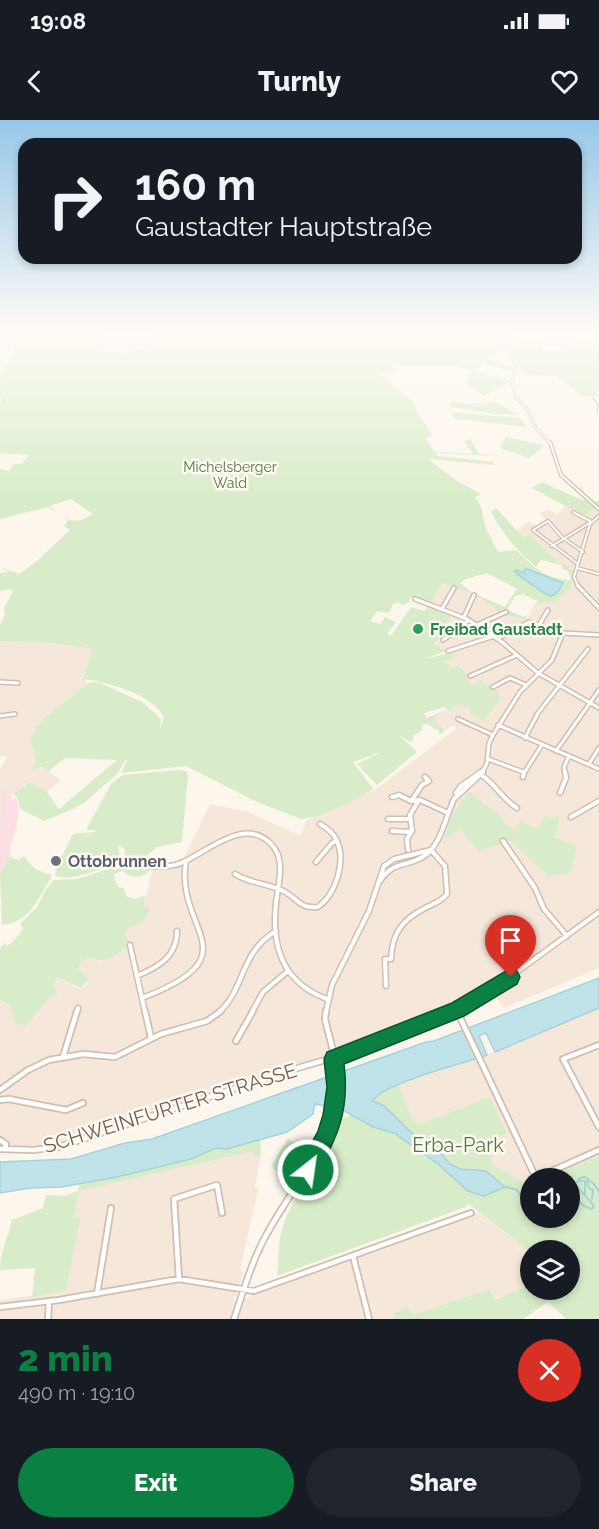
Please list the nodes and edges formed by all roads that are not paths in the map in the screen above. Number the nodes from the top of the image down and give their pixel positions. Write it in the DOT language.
graph roads {
  1 [pos="513,387"];
  2 [pos="599,509"];
  3 [pos="573,512"];
  4 [pos="599,516"];
  5 [pos="591,522"];
  6 [pos="563,538"];
  7 [pos="552,547"];
  8 [pos="583,552"];
  9 [pos="577,566"];
  10 [pos="599,574"];
  11 [pos="454,588"];
  12 [pos="474,595"];
  13 [pos="415,599"];
  14 [pos="599,608"];
  15 [pos="442,609"];
  16 [pos="548,610"];
  17 [pos="506,612"];
  18 [pos="464,617"];
  19 [pos="469,620"];
  20 [pos="477,625"];
  21 [pos="539,625"];
  22 [pos="563,633"];
  23 [pos="599,635"];
  24 [pos="495,638"];
  25 [pos="443,640"];
  26 [pos="588,649"];
  27 [pos="448,651"];
  28 [pos="517,655"];
  29 [pos="538,673"];
  30 [pos="470,676"];
  31 [pos="0,682"];
  32 [pos="18,683"];
  33 [pos="526,685"];
  34 [pos="493,687"];
  35 [pos="559,687"];
  36 [pos="599,690"];
  37 [pos="589,703"];
  38 [pos="599,708"];
  39 [pos="15,714"];
  40 [pos="0,716"];
  41 [pos="458,718"];
  42 [pos="498,725"];
  43 [pos="493,735"];
  44 [pos="525,738"];
  45 [pos="542,745"];
  46 [pos="599,748"];
  47 [pos="556,751"];
  48 [pos="569,756"];
  49 [pos="488,759"];
  50 [pos="589,765"];
  51 [pos="484,769"];
  52 [pos="599,769"];
  53 [pos="524,772"];
  54 [pos="481,775"];
  55 [pos="425,777"];
  56 [pos="523,777"];
  57 [pos="560,793"];
  58 [pos="392,797"];
  59 [pos="454,799"];
  60 [pos="412,800"];
  61 [pos="418,800"];
  62 [pos="597,802"];
  63 [pos="517,808"];
  64 [pos="599,808"];
  65 [pos="447,813"];
  66 [pos="571,817"];
  67 [pos="388,819"];
  68 [pos="411,819"];
  69 [pos="320,824"];
  70 [pos="392,831"];
  71 [pos="411,832"];
  72 [pos="337,841"];
  73 [pos="503,842"];
  74 [pos="408,850"];
  75 [pos="431,850"];
  76 [pos="186,861"];
  77 [pos="316,862"];
  78 [pos="149,866"];
  79 [pos="235,873"];
  80 [pos="278,890"];
  81 [pos="597,914"];
  82 [pos="599,920"];
  83 [pos="177,930"];
  84 [pos="276,931"];
  85 [pos="567,936"];
  86 [pos="130,945"];
  87 [pos="288,971"];
  88 [pos="137,976"];
  89 [pos="386,986"];
  90 [pos="142,999"];
  91 [pos="327,999"];
  92 [pos="78,1008"];
  93 [pos="458,1010"];
  94 [pos="151,1038"];
  95 [pos="236,1041"];
  96 [pos="599,1046"];
  97 [pos="63,1057"];
  98 [pos="334,1059"];
  99 [pos="0,1090"];
  100 [pos="0,1100"];
  101 [pos="83,1103"];
  102 [pos="596,1116"];
  103 [pos="599,1127"];
  104 [pos="0,1140"];
  105 [pos="3,1149"];
  106 [pos="599,1150"];
  107 [pos="531,1168"];
  108 [pos="558,1168"];
  109 [pos="111,1208"];
  110 [pos="222,1213"];
  111 [pos="471,1213"];
  112 [pos="353,1256"];
  113 [pos="179,1279"];
  114 [pos="243,1290"];
  115 [pos="97,1294"];
  116 [pos="49,1301"];
  117 [pos="0,1307"];
  118 [pos="48,1319"];
  119 [pos="234,1319"];
  120 [pos="369,1319"];
  1 -- 2 [label="street"];
  3 -- 5 [label="street"];
  4 -- 5 [label="street"];
  5 -- 6 [label="street"];
  5 -- 8 [label="street"];
  6 -- 7 [label="street"];
  6 -- 7 [label="street"];
  6 -- 8 [label="street"];
  7 -- 9 [label="street"];
  8 -- 9 [label="street"];
  9 -- 10 [label="street"];
  9 -- 14 [label="street"];
  11 -- 15 [label="street"];
  12 -- 18 [label="street"];
  13 -- 15 [label="street"];
  15 -- 18 [label="street"];
  16 -- 21 [label="street"];
  17 -- 20 [label="street"];
  18 -- 19 [label="street"];
  19 -- 20 [label="street"];
  19 -- 25 [label="street"];
  20 -- 24 [label="street"];
  21 -- 22 [label="street"];
  21 -- 24 [label="street"];
  22 -- 23 [label="street"];
  22 -- 29 [label="street"];
  24 -- 27 [label="street"];
  24 -- 28 [label="street"];
  26 -- 35 [label="street"];
  28 -- 29 [label="street"];
  28 -- 30 [label="street"];
  29 -- 33 [label="street"];
  29 -- 35 [label="street"];
  31 -- 32 [label="street"];
  33 -- 34 [label="street"];
  33 -- 42 [label="street"];
  35 -- 37 [label="street"];
  35 -- 44 [label="street"];
  36 -- 37 [label="street"];
  37 -- 38 [label="street"];
  37 -- 47 [label="street"];
  39 -- 40 [label="street"];
  41 -- 43 [label="street"];
  42 -- 43 [label="street"];
  42 -- 44 [label="street"];
  43 -- 49 [label="street"];
  44 -- 45 [label="street"];
  45 -- 47 [label="street"];
  45 -- 53 [label="street"];
  46 -- 50 [label="street"];
  47 -- 48 [label="street"];
  48 -- 50 [label="street"];
  48 -- 57 [label="street"];
  49 -- 51 [label="street"];
  49 -- 53 [label="street"];
  50 -- 52 [label="street"];
  51 -- 54 [label="street"];
  51 -- 59 [label="street"];
  53 -- 56 [label="street"];
  54 -- 59 [label="street"];
  54 -- 63 [label="street"];
  55 -- 60 [label="street"];
  58 -- 60 [label="street"];
  59 -- 65 [label="street"];
  60 -- 61 [label="street"];
  61 -- 65 [label="street"];
  61 -- 68 [label="street"];
  62 -- 64 [label="street"];
  62 -- 66 [label="street"];
  65 -- 75 [label="street"];
  67 -- 68 [label="street"];
  68 -- 71 [label="street"];
  69 -- 72 [label="street"];
  70 -- 71 [label="street"];
  71 -- 74 [label="street"];
  72 -- 77 [label="street"];
  72 -- 80 [label="street"];
  73 -- 85 [label="street"];
  75 -- 89 [label="street"];
  75 -- 91 [label="street"];
  76 -- 78 [label="street"];
  76 -- 80 [label="street"];
  76 -- 90 [label="street"];
  79 -- 80 [label="street"];
  80 -- 84 [label="street"];
  81 -- 82 [label="street"];
  81 -- 85 [label="street, SCHWEINFURTER STRASSE"];
  83 -- 88 [label="street"];
  84 -- 87 [label="street"];
  84 -- 94 [label="street"];
  85 -- 93 [label="street, SCHWEINFURTER STRASSE"];
  86 -- 88 [label="street"];
  87 -- 91 [label="street"];
  87 -- 95 [label="street"];
  88 -- 90 [label="street"];
  90 -- 94 [label="street"];
  91 -- 98 [label="street"];
  92 -- 97 [label="street"];
  93 -- 98 [label="street, SCHWEINFURTER STRASSE"];
  93 -- 107 [label="street"];
  94 -- 97 [label="street"];
  96 -- 102 [label="street"];
  97 -- 99 [label="street"];
  98 -- 105 [label="street, SCHWEINFURTER STRASSE"];
  98 -- 114 [label="street"];
  100 -- 101 [label="street"];
  102 -- 103 [label="street"];
  104 -- 105 [label="street"];
  106 -- 108 [label="street"];
  109 -- 115 [label="street"];
  110 -- 113 [label="street"];
  111 -- 112 [label="street"];
  112 -- 114 [label="street"];
  112 -- 120 [label="street"];
  113 -- 114 [label="street"];
  113 -- 115 [label="street"];
  114 -- 119 [label="street"];
  115 -- 116 [label="street"];
  116 -- 117 [label="street"];
  116 -- 118 [label="street"];
}
